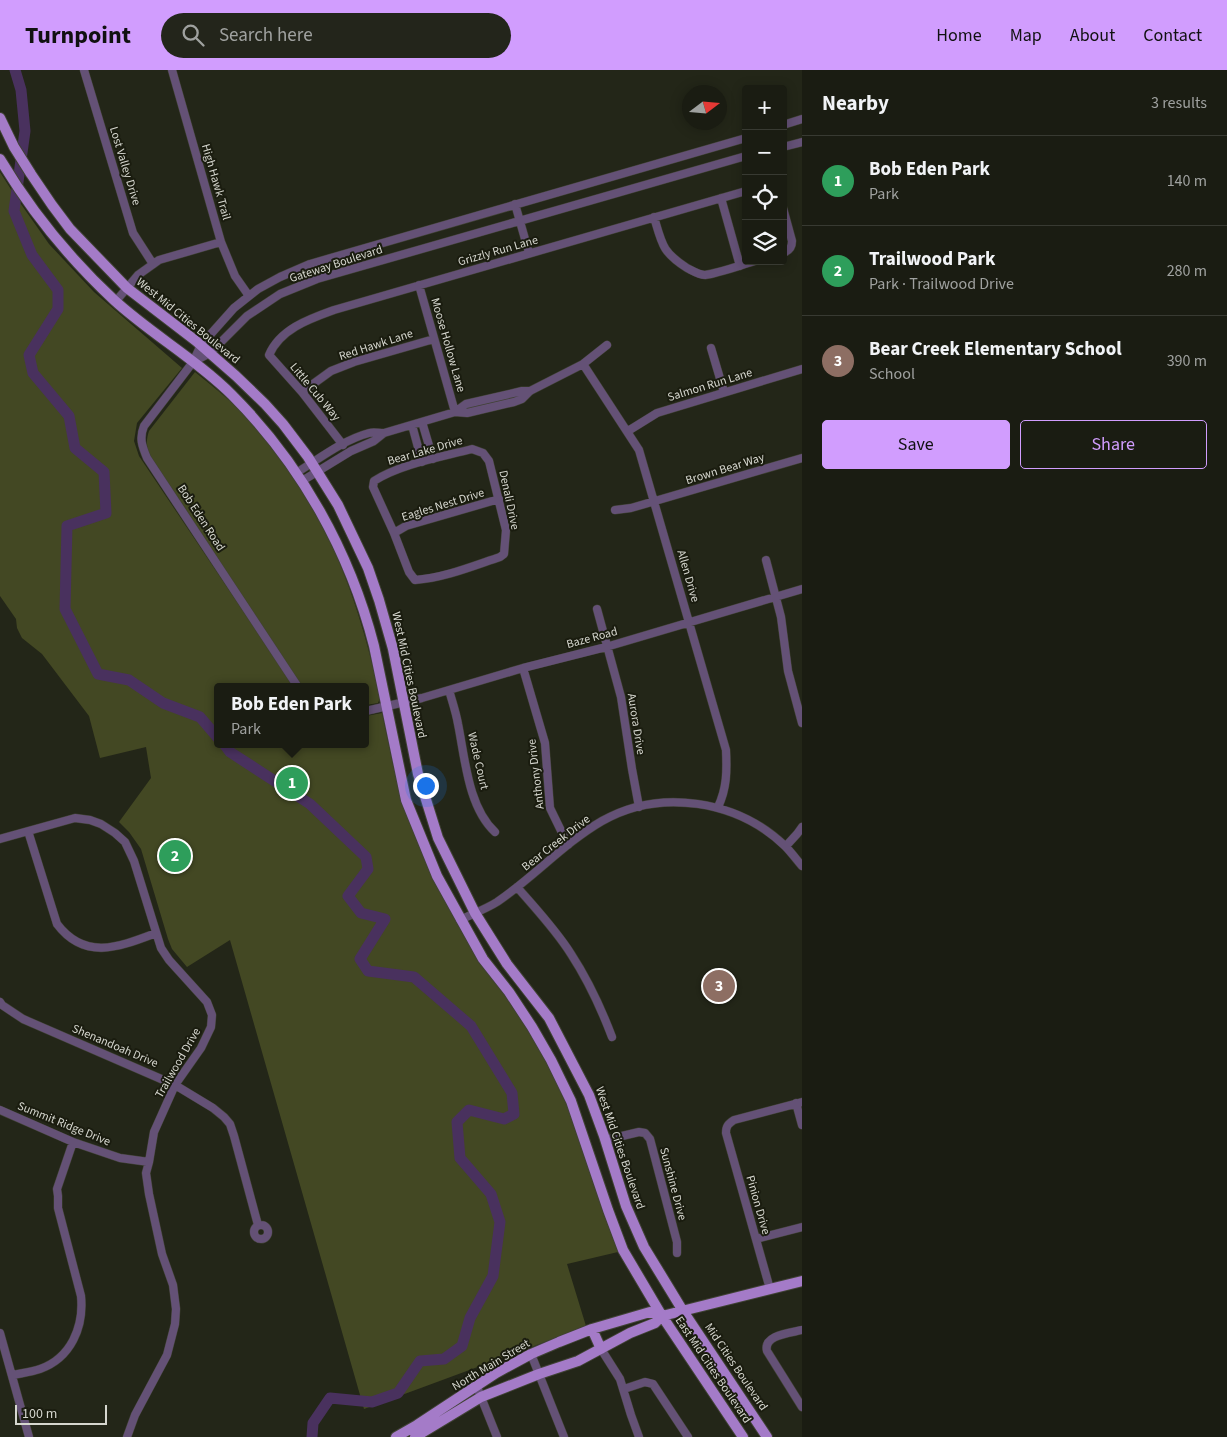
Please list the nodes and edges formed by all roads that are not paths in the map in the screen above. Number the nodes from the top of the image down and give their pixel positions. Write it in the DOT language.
graph roads {
  1 [pos="84,70"];
  2 [pos="172,70"];
  3 [pos="0,118"];
  4 [pos="802,120"];
  5 [pos="787,124"];
  6 [pos="742,139"];
  7 [pos="802,142"];
  8 [pos="787,146"];
  9 [pos="742,157"];
  10 [pos="0,159"];
  11 [pos="742,192"];
  12 [pos="721,198"];
  13 [pos="515,204"];
  14 [pos="654,217"];
  15 [pos="520,220"];
  16 [pos="787,223"];
  17 [pos="221,242"];
  18 [pos="787,251"];
  19 [pos="529,253"];
  20 [pos="153,264"];
  21 [pos="743,265"];
  22 [pos="740,266"];
  23 [pos="419,285"];
  24 [pos="127,288"];
  25 [pos="249,296"];
  26 [pos="116,301"];
  27 [pos="434,339"];
  28 [pos="201,345"];
  29 [pos="607,345"];
  30 [pos="711,348"];
  31 [pos="210,353"];
  32 [pos="269,355"];
  33 [pos="194,362"];
  34 [pos="583,364"];
  35 [pos="802,369"];
  36 [pos="302,392"];
  37 [pos="724,392"];
  38 [pos="455,412"];
  39 [pos="422,422"];
  40 [pos="412,425"];
  41 [pos="628,431"];
  42 [pos="384,433"];
  43 [pos="343,445"];
  44 [pos="483,453"];
  45 [pos="802,458"];
  46 [pos="433,459"];
  47 [pos="422,462"];
  48 [pos="315,468"];
  49 [pos="299,477"];
  50 [pos="499,500"];
  51 [pos="655,501"];
  52 [pos="614,510"];
  53 [pos="394,533"];
  54 [pos="766,560"];
  55 [pos="802,589"];
  56 [pos="776,596"];
  57 [pos="597,610"];
  58 [pos="689,622"];
  59 [pos="606,647"];
  60 [pos="523,668"];
  61 [pos="295,683"];
  62 [pos="449,690"];
  63 [pos="404,702"];
  64 [pos="386,706"];
  65 [pos="369,710"];
  66 [pos="801,718"];
  67 [pos="639,806"];
  68 [pos="718,807"];
  69 [pos="802,827"];
  70 [pos="28,831"];
  71 [pos="495,832"];
  72 [pos="0,839"];
  73 [pos="568,845"];
  74 [pos="786,846"];
  75 [pos="802,866"];
  76 [pos="517,887"];
  77 [pos="475,913"];
  78 [pos="460,920"];
  79 [pos="156,933"];
  80 [pos="0,1002"];
  81 [pos="612,1037"];
  82 [pos="175,1085"];
  83 [pos="799,1102"];
  84 [pos="0,1110"];
  85 [pos="802,1125"];
  86 [pos="605,1140"];
  87 [pos="73,1142"];
  88 [pos="149,1162"];
  89 [pos="258,1225"];
  90 [pos="802,1227"];
  91 [pos="756,1239"];
  92 [pos="677,1253"];
  93 [pos="802,1281"];
  94 [pos="770,1289"];
  95 [pos="684,1311"];
  96 [pos="662,1316"];
  97 [pos="592,1328"];
  98 [pos="802,1330"];
  99 [pos="0,1333"];
  100 [pos="601,1349"];
  101 [pos="531,1354"];
  102 [pos="539,1374"];
  103 [pos="13,1375"];
  104 [pos="624,1389"];
  105 [pos="479,1392"];
  106 [pos="802,1407"];
  107 [pos="493,1436"];
  108 [pos="30,1437"];
  109 [pos="127,1437"];
  110 [pos="396,1437"];
  111 [pos="415,1437"];
  112 [pos="564,1437"];
  113 [pos="639,1437"];
  114 [pos="688,1437"];
  115 [pos="743,1437"];
  116 [pos="767,1437"];
  1 -- 20 [label="street, Lost Valley Drive"];
  2 -- 17 [label="street, High Hawk Trail"];
  3 -- 24 [label="main road, West Mid Cities Boulevard"];
  4 -- 5 [label="street"];
  6 -- 13 [label="street, Gateway Boulevard"];
  7 -- 8 [label="street"];
  9 -- 15 [label="street, Gateway Boulevard"];
  10 -- 26 [label="main road"];
  11 -- 12 [label="street, Grizzly Run Lane"];
  12 -- 14 [label="street, Grizzly Run Lane"];
  12 -- 22 [label="street"];
  13 -- 15 [label="street"];
  13 -- 25 [label="street, Gateway Boulevard"];
  14 -- 19 [label="street, Grizzly Run Lane"];
  14 -- 22 [label="street"];
  15 -- 19 [label="street"];
  15 -- 31 [label="street, Gateway Boulevard"];
  16 -- 18 [label="street"];
  17 -- 20 [label="street"];
  17 -- 25 [label="street, High Hawk Trail"];
  19 -- 23 [label="street, Grizzly Run Lane"];
  20 -- 24 [label="street"];
  21 -- 22 [label="street"];
  23 -- 27 [label="street, Moose Hollow Lane"];
  23 -- 32 [label="street, Grizzly Run Lane"];
  24 -- 26 [label="street"];
  24 -- 28 [label="main road, West Mid Cities Boulevard"];
  25 -- 28 [label="street, Gateway Boulevard"];
  26 -- 33 [label="main road"];
  27 -- 36 [label="street, Red Hawk Lane"];
  27 -- 38 [label="street, Moose Hollow Lane"];
  28 -- 31 [label="main road, West Mid Cities Boulevard"];
  28 -- 33 [label="street, Gateway Boulevard"];
  29 -- 34 [label="street"];
  30 -- 37 [label="street"];
  31 -- 33 [label="street, Gateway Boulevard"];
  31 -- 48 [label="main road, West Mid Cities Boulevard"];
  32 -- 36 [label="street, Little Cub Way"];
  33 -- 49 [label="main road"];
  33 -- 61 [label="street, Bob Eden Road"];
  34 -- 38 [label="street"];
  34 -- 41 [label="street, Allen Drive"];
  35 -- 37 [label="street, Salmon Run Lane"];
  36 -- 43 [label="street, Little Cub Way"];
  37 -- 41 [label="street, Salmon Run Lane"];
  38 -- 39 [label="street"];
  39 -- 40 [label="street"];
  39 -- 46 [label="street"];
  40 -- 42 [label="street"];
  40 -- 47 [label="street"];
  41 -- 51 [label="street, Allen Drive"];
  42 -- 43 [label="street"];
  42 -- 48 [label="street"];
  43 -- 48 [label="street"];
  44 -- 46 [label="street, Bear Lake Drive"];
  44 -- 50 [label="street, Denali Drive"];
  45 -- 51 [label="street, Brown Bear Way"];
  46 -- 47 [label="street, Bear Lake Drive"];
  47 -- 53 [label="street, Bear Lake Drive"];
  48 -- 49 [label="street"];
  48 -- 63 [label="main road, West Mid Cities Boulevard"];
  49 -- 64 [label="main road"];
  50 -- 53 [label="street, Eagles Nest Drive"];
  50 -- 53 [label="street, Denali Drive"];
  51 -- 52 [label="street, Brown Bear Way"];
  51 -- 58 [label="street, Allen Drive"];
  54 -- 56 [label="street"];
  55 -- 56 [label="street, Baze Road"];
  56 -- 58 [label="street, Baze Road"];
  56 -- 66 [label="street"];
  57 -- 59 [label="street, Aurora Drive"];
  58 -- 59 [label="street, Baze Road"];
  58 -- 68 [label="street, Allen Drive"];
  59 -- 60 [label="street, Baze Road"];
  59 -- 67 [label="street, Aurora Drive"];
  60 -- 62 [label="street, Baze Road"];
  60 -- 73 [label="street, Anthony Drive"];
  62 -- 63 [label="street, Baze Road"];
  62 -- 71 [label="street, Wade Court"];
  63 -- 64 [label="street, Baze Road"];
  63 -- 77 [label="main road, West Mid Cities Boulevard"];
  64 -- 65 [label="street"];
  64 -- 78 [label="main road"];
  67 -- 68 [label="street, Bear Creek Drive"];
  67 -- 73 [label="street, Bear Creek Drive"];
  68 -- 74 [label="street, Bear Creek Drive"];
  69 -- 74 [label="street"];
  70 -- 72 [label="street, Trailwood Drive"];
  70 -- 79 [label="street, Trailwood Drive"];
  70 -- 79 [label="street"];
  73 -- 76 [label="street, Bear Creek Drive"];
  74 -- 75 [label="street, Bear Creek Drive"];
  76 -- 77 [label="street, Bear Creek Drive"];
  76 -- 81 [label="street"];
  77 -- 78 [label="street, Bear Creek Drive"];
  77 -- 86 [label="main road, West Mid Cities Boulevard"];
  78 -- 96 [label="main road"];
  79 -- 82 [label="street, Trailwood Drive"];
  80 -- 82 [label="street, Shenandoah Drive"];
  82 -- 88 [label="street, Trailwood Drive"];
  82 -- 89 [label="street, Shenandoah Drive"];
  83 -- 85 [label="street"];
  83 -- 91 [label="street, Pinion Drive"];
  84 -- 87 [label="street, Summit Ridge Drive"];
  86 -- 92 [label="street, Sunshine Drive"];
  86 -- 95 [label="main road, West Mid Cities Boulevard"];
  87 -- 88 [label="street, Summit Ridge Drive"];
  87 -- 103 [label="street"];
  88 -- 109 [label="street, Trailwood Drive"];
  90 -- 91 [label="street"];
  91 -- 94 [label="street, Pinion Drive"];
  93 -- 94 [label="main road, North Main Street"];
  94 -- 95 [label="main road, North Main Street"];
  95 -- 96 [label="main road, North Main Street"];
  95 -- 116 [label="main road, Mid Cities Boulevard"];
  96 -- 97 [label="main road, North Main Street"];
  96 -- 100 [label="main road, North Main Street"];
  96 -- 115 [label="main road, East Mid Cities Boulevard"];
  97 -- 100 [label="main road"];
  97 -- 101 [label="main road, North Main Street"];
  98 -- 106 [label="street"];
  99 -- 103 [label="street"];
  100 -- 102 [label="main road, North Main Street"];
  100 -- 104 [label="street"];
  101 -- 102 [label="street"];
  101 -- 105 [label="main road, North Main Street"];
  102 -- 105 [label="main road, North Main Street"];
  102 -- 112 [label="street"];
  103 -- 108 [label="street"];
  104 -- 113 [label="street"];
  104 -- 114 [label="street"];
  105 -- 107 [label="street"];
  105 -- 110 [label="main road, North Main Street"];
  105 -- 111 [label="main road, North Main Street"];
}
